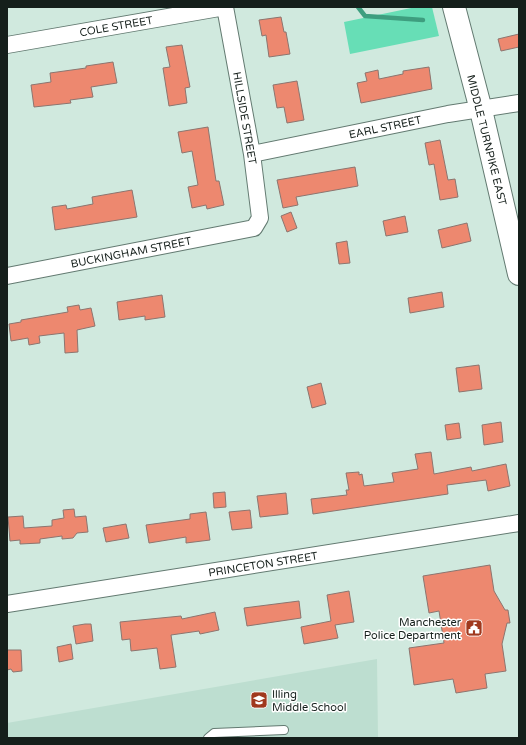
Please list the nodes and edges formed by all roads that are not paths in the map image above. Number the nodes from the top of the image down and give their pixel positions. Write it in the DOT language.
graph roads {
  1 [pos="225,7"];
  2 [pos="454,7"];
  3 [pos="7,46"];
  4 [pos="519,103"];
  5 [pos="481,110"];
  6 [pos="252,154"];
  7 [pos="254,228"];
  8 [pos="519,274"];
  9 [pos="7,276"];
  10 [pos="519,523"];
  11 [pos="7,604"];
  12 [pos="284,730"];
  13 [pos="208,738"];
  1 -- 3 [label="street, COLE STREET"];
  1 -- 6 [label="street, HILLSIDE STREET"];
  2 -- 5 [label="main road, MIDDLE TURNPIKE EAST"];
  4 -- 5 [label="street, EARL STREET"];
  5 -- 6 [label="street, EARL STREET"];
  5 -- 8 [label="main road, MIDDLE TURNPIKE EAST"];
  6 -- 7 [label="street, HILLSIDE STREET"];
  7 -- 9 [label="street, BUCKINGHAM STREET"];
  10 -- 11 [label="street, PRINCETON STREET"];
  12 -- 13 [label="lane"];
}
